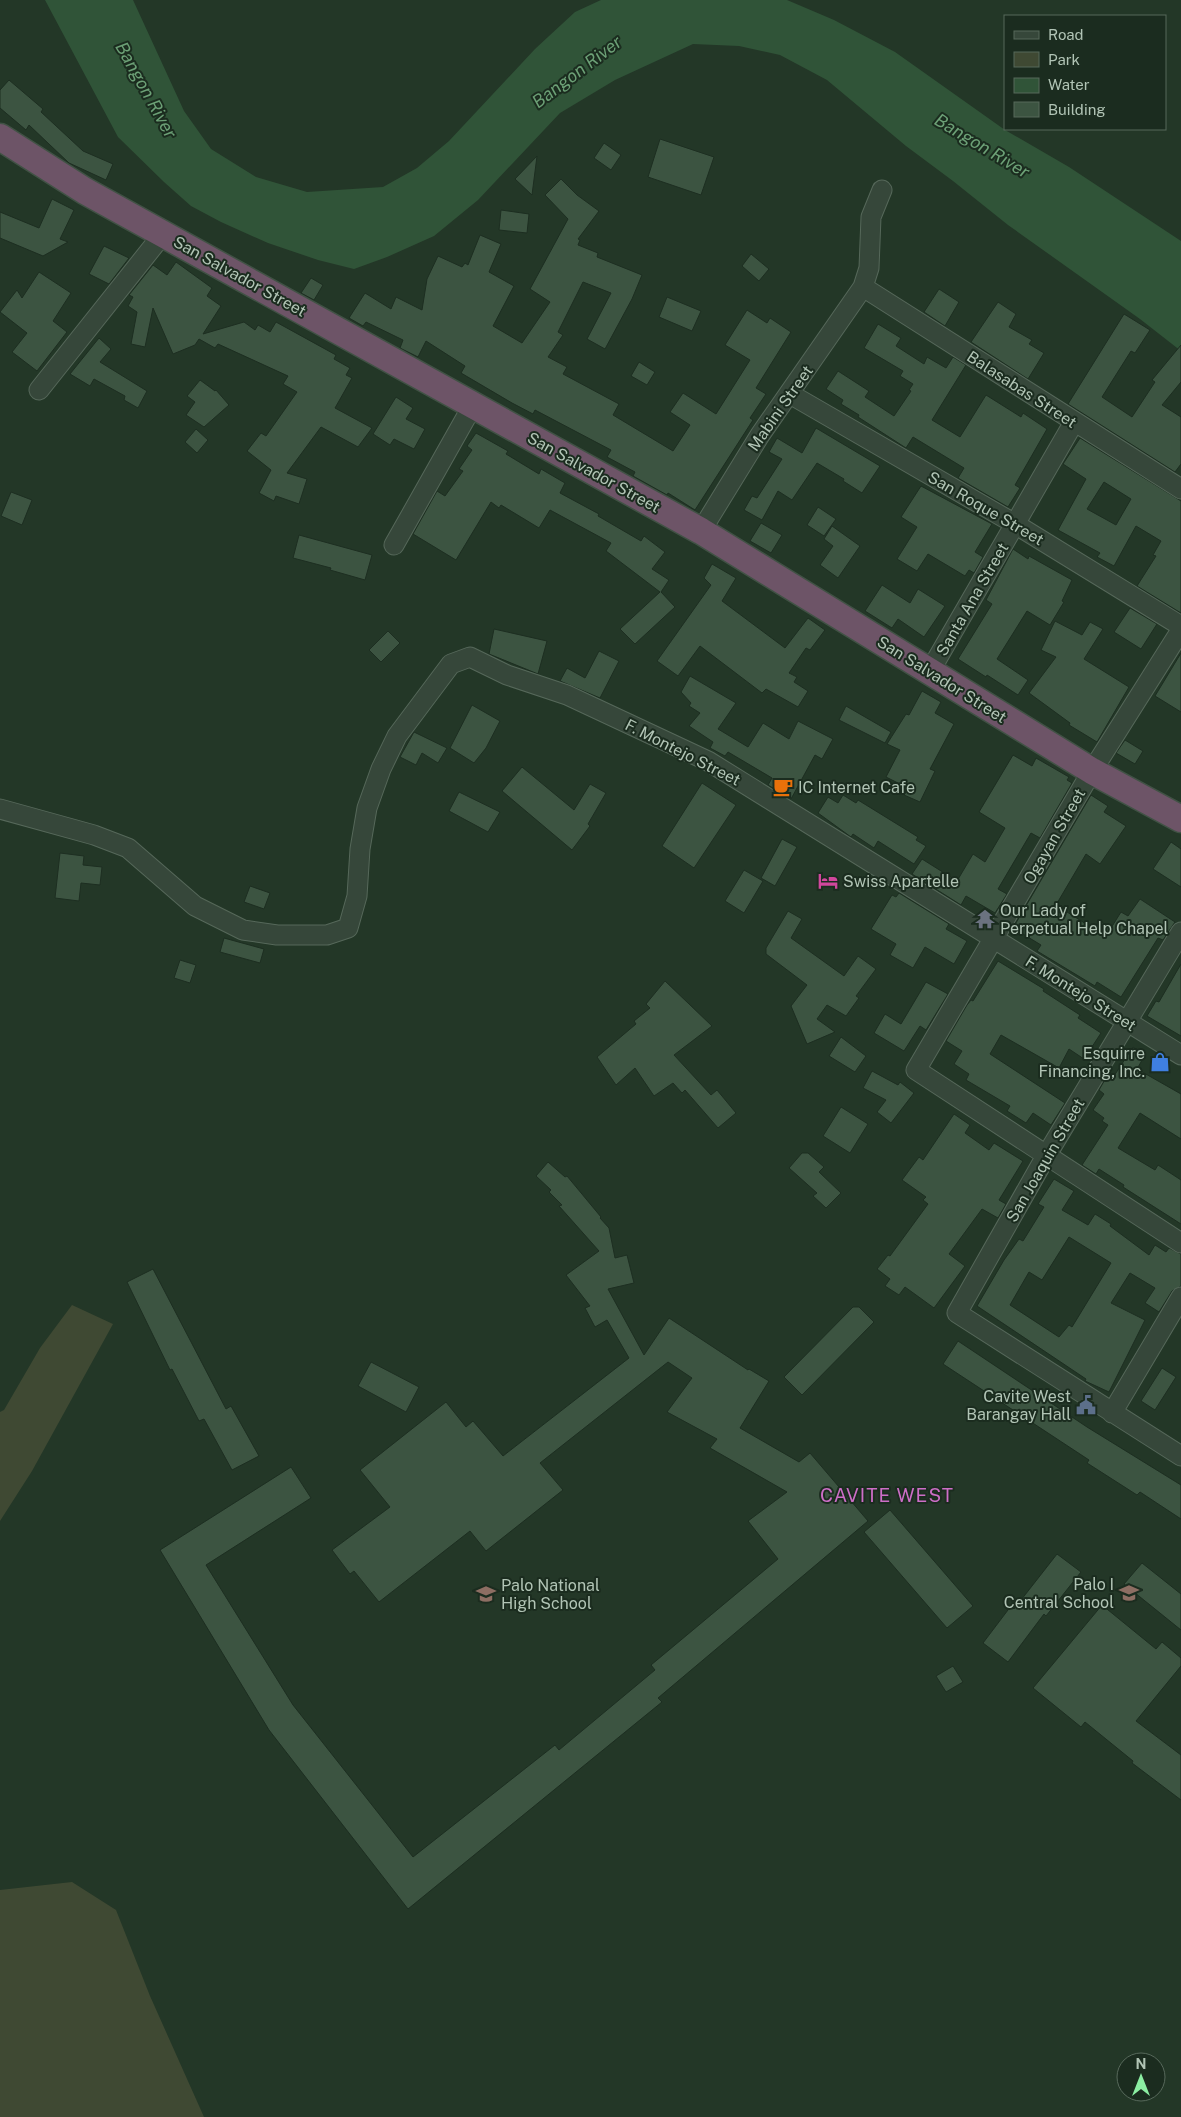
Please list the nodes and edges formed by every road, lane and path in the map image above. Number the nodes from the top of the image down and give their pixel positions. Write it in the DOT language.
graph roads {
  1 [pos="0,138"];
  2 [pos="882,190"];
  3 [pos="163,234"];
  4 [pos="863,287"];
  5 [pos="39,390"];
  6 [pos="790,394"];
  7 [pos="473,405"];
  8 [pos="1074,422"];
  9 [pos="1181,489"];
  10 [pos="1015,524"];
  11 [pos="701,531"];
  12 [pos="394,545"];
  13 [pos="1181,626"];
  14 [pos="1181,630"];
  15 [pos="930,671"];
  16 [pos="1092,771"];
  17 [pos="0,809"];
  18 [pos="1181,820"];
  19 [pos="1181,932"];
  20 [pos="994,938"];
  21 [pos="1128,1022"];
  22 [pos="1181,1055"];
  23 [pos="1046,1156"];
  24 [pos="1181,1243"];
  25 [pos="1181,1297"];
  26 [pos="1112,1413"];
  27 [pos="1181,1456"];
  1 -- 3 [label="highway, San Salvador Street"];
  2 -- 4 [label="street, Mabini Street"];
  3 -- 5 [label="street"];
  3 -- 7 [label="highway, San Salvador Street"];
  4 -- 6 [label="street, Mabini Street"];
  4 -- 8 [label="street, Balasabas Street"];
  6 -- 10 [label="street, San Roque Street"];
  6 -- 11 [label="street, Mabini Street"];
  7 -- 11 [label="highway, San Salvador Street"];
  7 -- 12 [label="street"];
  8 -- 9 [label="street, Balasabas Street"];
  8 -- 10 [label="street, Santa Ana Street"];
  10 -- 13 [label="street, San Roque Street"];
  10 -- 15 [label="street, Santa Ana Street"];
  11 -- 15 [label="highway, San Salvador Street"];
  14 -- 16 [label="street, Ogayan Street"];
  15 -- 16 [label="highway, San Salvador Street"];
  16 -- 18 [label="highway, San Salvador Street"];
  16 -- 20 [label="street, Ogayan Street"];
  17 -- 20 [label="street, F. Montejo Street"];
  19 -- 21 [label="street, San Joaquin Street"];
  20 -- 21 [label="street, F. Montejo Street"];
  20 -- 23 [label="street, Ogayan Street"];
  21 -- 22 [label="street, F. Montejo Street"];
  21 -- 23 [label="street, San Joaquin Street"];
  23 -- 24 [label="street"];
  23 -- 26 [label="street, San Joaquin Street"];
  25 -- 26 [label="street"];
  26 -- 27 [label="street"];
}
